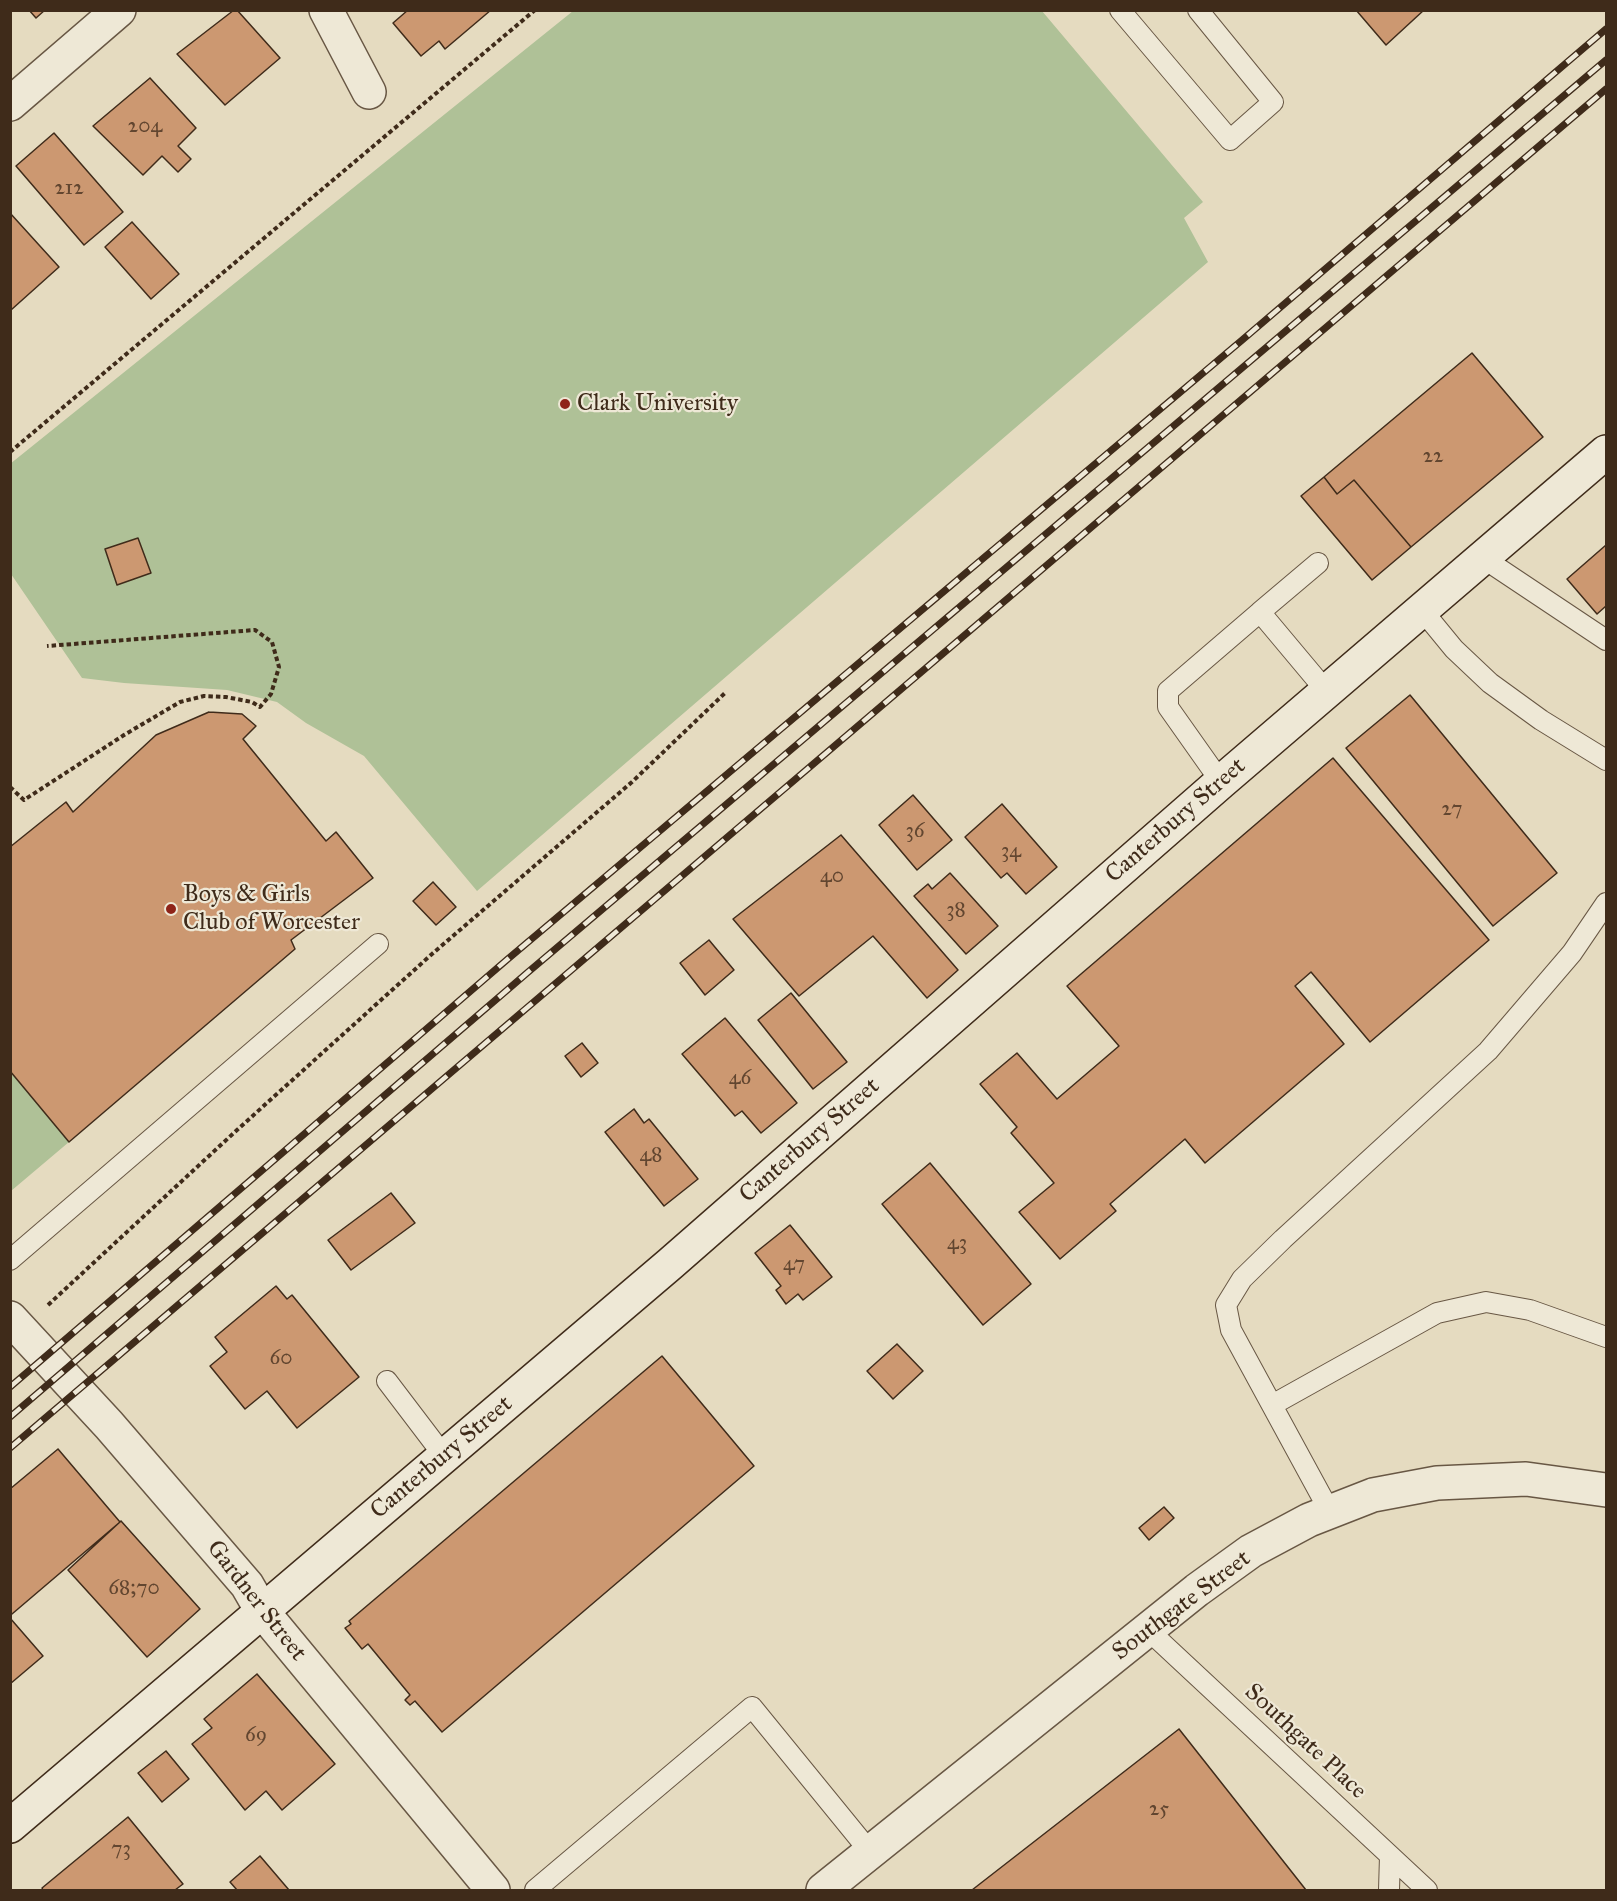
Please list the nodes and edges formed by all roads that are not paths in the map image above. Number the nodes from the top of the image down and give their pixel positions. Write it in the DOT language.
graph roads {
  1 [pos="119,10"];
  2 [pos="326,10"];
  3 [pos="1198,10"];
  4 [pos="1124,12"];
  5 [pos="369,92"];
  6 [pos="10,104"];
  7 [pos="1606,452"];
  8 [pos="1483,558"];
  9 [pos="1318,563"];
  10 [pos="1422,610"];
  11 [pos="1260,612"];
  12 [pos="1606,640"];
  13 [pos="1326,692"];
  14 [pos="1606,760"];
  15 [pos="1221,782"];
  16 [pos="1606,903"];
  17 [pos="378,944"];
  18 [pos="10,1260"];
  19 [pos="16,1324"];
  20 [pos="1606,1337"];
  21 [pos="387,1381"];
  22 [pos="1272,1406"];
  23 [pos="444,1456"];
  24 [pos="1606,1490"];
  25 [pos="1330,1512"];
  26 [pos="262,1611"];
  27 [pos="1148,1630"];
  28 [pos="10,1826"];
  29 [pos="871,1853"];
  30 [pos="1390,1856"];
  31 [pos="493,1890"];
  32 [pos="535,1890"];
  33 [pos="824,1890"];
  34 [pos="1389,1890"];
  35 [pos="1427,1890"];
  1 -- 6 [label="street"];
  2 -- 5 [label="street"];
  3 -- 4 [label="lane"];
  7 -- 8 [label="street, Canterbury Street"];
  8 -- 10 [label="street, Canterbury Street"];
  8 -- 12 [label="lane"];
  9 -- 11 [label="lane"];
  10 -- 13 [label="street, Canterbury Street"];
  10 -- 14 [label="lane"];
  11 -- 13 [label="lane"];
  11 -- 15 [label="lane"];
  13 -- 15 [label="street, Canterbury Street"];
  15 -- 23 [label="street, Canterbury Street"];
  16 -- 22 [label="lane"];
  17 -- 18 [label="lane"];
  19 -- 26 [label="street, Gardner Street"];
  20 -- 22 [label="lane"];
  21 -- 23 [label="lane"];
  22 -- 25 [label="lane"];
  23 -- 26 [label="street, Canterbury Street"];
  24 -- 25 [label="street, Southgate Street"];
  25 -- 27 [label="street, Southgate Street"];
  26 -- 28 [label="street, Canterbury Street"];
  26 -- 31 [label="street, Gardner Street"];
  27 -- 29 [label="street, Southgate Street"];
  27 -- 30 [label="lane, Southgate Place"];
  29 -- 32 [label="lane"];
  29 -- 33 [label="street, Southgate Street"];
  30 -- 34 [label="lane"];
  30 -- 35 [label="lane, Southgate Place"];
}
